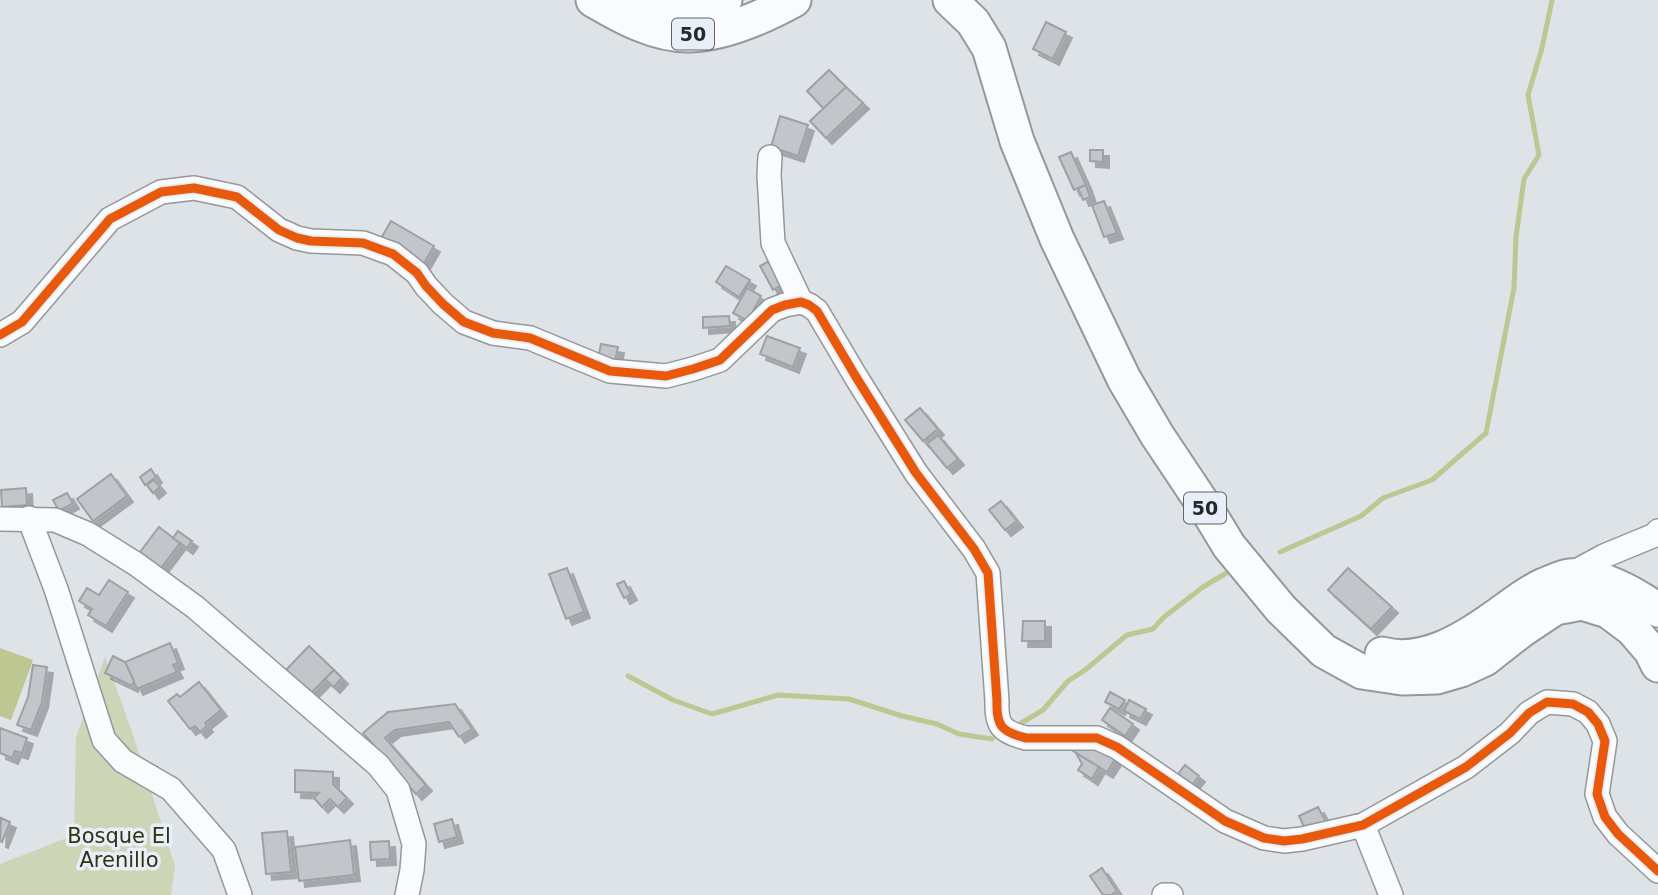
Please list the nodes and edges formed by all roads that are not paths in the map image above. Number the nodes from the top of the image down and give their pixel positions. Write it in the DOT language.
graph roads {
  1 [pos="593,0"];
  2 [pos="634,0"];
  3 [pos="725,0"];
  4 [pos="794,0"];
  5 [pos="950,0"];
  6 [pos="983,0"];
  7 [pos="770,158"];
  8 [pos="801,302"];
  9 [pos="0,335"];
  10 [pos="29,518"];
  11 [pos="0,519"];
  12 [pos="1658,531"];
  13 [pos="1567,576"];
  14 [pos="1658,610"];
  15 [pos="1658,665"];
  16 [pos="1363,825"];
  17 [pos="1658,871"];
  18 [pos="240,895"];
  19 [pos="407,895"];
  20 [pos="1164,895"];
  21 [pos="1171,895"];
  22 [pos="1391,895"];
  1 -- 4 [label="highway, 50"];
  2 -- 3 [label="highway, 50"];
  5 -- 15 [label="highway, 50"];
  6 -- 13 [label="highway, 50"];
  7 -- 8 [label="street"];
  8 -- 9 [label="street"];
  8 -- 16 [label="street"];
  10 -- 11 [label="street"];
  10 -- 18 [label="street"];
  10 -- 19 [label="street"];
  12 -- 13 [label="street"];
  13 -- 14 [label="highway"];
  16 -- 17 [label="street"];
  16 -- 22 [label="street"];
  20 -- 21 [label="street"];
}
